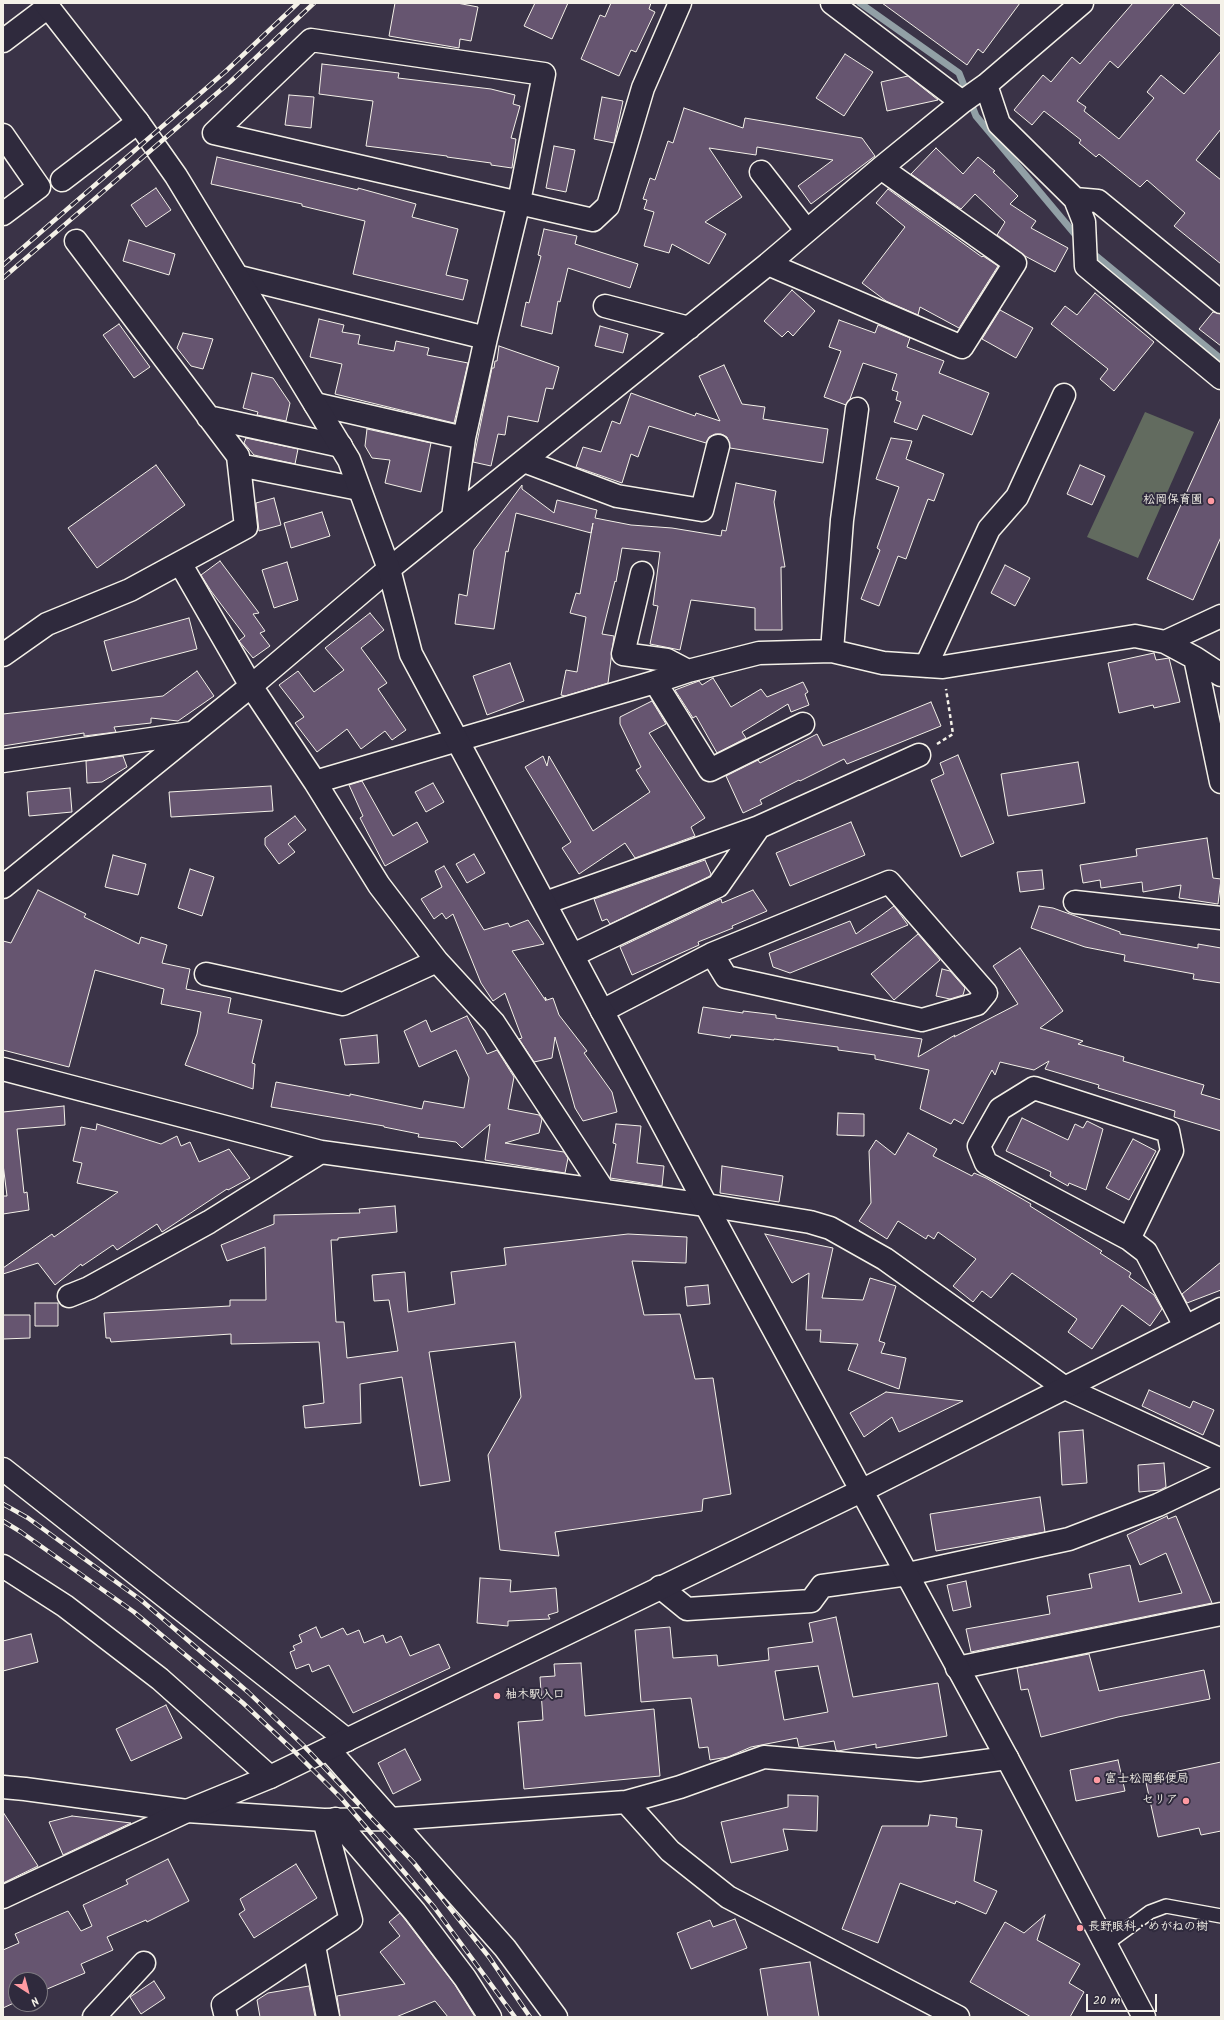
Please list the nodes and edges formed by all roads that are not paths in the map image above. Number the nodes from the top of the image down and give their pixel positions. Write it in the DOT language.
graph roads {
  1 [pos="680,3"];
  2 [pos="832,3"];
  3 [pos="1082,3"];
  4 [pos="46,5"];
  5 [pos="3,41"];
  6 [pos="986,85"];
  7 [pos="962,102"];
  8 [pos="138,122"];
  9 [pos="3,135"];
  10 [pos="881,168"];
  11 [pos="761,172"];
  12 [pos="62,180"];
  13 [pos="1075,198"];
  14 [pos="519,202"];
  15 [pos="3,214"];
  16 [pos="807,231"];
  17 [pos="76,242"];
  18 [pos="768,264"];
  19 [pos="239,277"];
  20 [pos="1221,302"];
  21 [pos="605,306"];
  22 [pos="688,328"];
  23 [pos="486,338"];
  24 [pos="1221,378"];
  25 [pos="1064,395"];
  26 [pos="315,404"];
  27 [pos="857,409"];
  28 [pos="208,417"];
  29 [pos="464,438"];
  30 [pos="341,446"];
  31 [pos="718,446"];
  32 [pos="524,461"];
  33 [pos="239,466"];
  34 [pos="359,489"];
  35 [pos="453,517"];
  36 [pos="180,563"];
  37 [pos="389,569"];
  38 [pos="642,573"];
  39 [pos="1221,616"];
  40 [pos="1165,642"];
  41 [pos="832,651"];
  42 [pos="3,655"];
  43 [pos="1195,658"];
  44 [pos="934,667"];
  45 [pos="688,671"];
  46 [pos="1221,675"];
  47 [pos="655,682"];
  48 [pos="251,686"];
  49 [pos="803,724"];
  50 [pos="193,733"];
  51 [pos="457,740"];
  52 [pos="919,756"];
  53 [pos="3,761"];
  54 [pos="315,782"];
  55 [pos="1221,782"];
  56 [pos="759,828"];
  57 [pos="3,887"];
  58 [pos="1075,902"];
  59 [pos="545,903"];
  60 [pos="1221,918"];
  61 [pos="712,954"];
  62 [pos="573,955"];
  63 [pos="437,961"];
  64 [pos="206,974"];
  65 [pos="602,1011"];
  66 [pos="3,1069"];
  67 [pos="321,1152"];
  68 [pos="604,1191"];
  69 [pos="706,1204"];
  70 [pos="1129,1239"];
  71 [pos="69,1296"];
  72 [pos="1221,1309"];
  73 [pos="1185,1326"];
  74 [pos="1066,1388"];
  75 [pos="1221,1460"];
  76 [pos="3,1469"];
  77 [pos="1221,1475"];
  78 [pos="861,1491"];
  79 [pos="3,1566"];
  80 [pos="908,1574"];
  81 [pos="660,1587"];
  82 [pos="1221,1614"];
  83 [pos="957,1668"];
  84 [pos="337,1744"];
  85 [pos="1007,1758"];
  86 [pos="270,1778"];
  87 [pos="3,1788"];
  88 [pos="626,1802"];
  89 [pos="187,1811"];
  90 [pos="330,1819"];
  91 [pos="390,1819"];
  92 [pos="3,1897"];
  93 [pos="1221,1916"];
  94 [pos="1106,1944"];
  95 [pos="314,1946"];
  96 [pos="144,1963"];
  97 [pos="94,2017"];
  98 [pos="226,2017"];
  99 [pos="328,2017"];
  100 [pos="490,2017"];
  101 [pos="556,2017"];
  102 [pos="958,2017"];
  103 [pos="1144,2017"];
  1 -- 14 [label="street"];
  2 -- 7 [label="street"];
  3 -- 6 [label="street"];
  4 -- 5 [label="street"];
  4 -- 8 [label="street"];
  6 -- 7 [label="street"];
  6 -- 13 [label="street"];
  7 -- 10 [label="street"];
  8 -- 12 [label="street"];
  8 -- 19 [label="street"];
  9 -- 15 [label="street"];
  10 -- 16 [label="street"];
  10 -- 18 [label="street"];
  11 -- 16 [label="street"];
  13 -- 20 [label="street"];
  13 -- 24 [label="street"];
  14 -- 14 [label="street"];
  14 -- 23 [label="street"];
  16 -- 18 [label="street"];
  17 -- 28 [label="street"];
  18 -- 22 [label="street"];
  19 -- 23 [label="street"];
  19 -- 26 [label="street"];
  21 -- 22 [label="street"];
  22 -- 32 [label="street"];
  23 -- 29 [label="street"];
  25 -- 44 [label="street"];
  26 -- 29 [label="street"];
  26 -- 30 [label="street"];
  27 -- 41 [label="street"];
  28 -- 30 [label="street"];
  28 -- 33 [label="street"];
  29 -- 35 [label="street"];
  30 -- 34 [label="street"];
  31 -- 32 [label="street"];
  32 -- 35 [label="street"];
  33 -- 34 [label="street"];
  33 -- 36 [label="street"];
  34 -- 37 [label="street"];
  35 -- 37 [label="street"];
  36 -- 42 [label="street"];
  36 -- 48 [label="street"];
  37 -- 48 [label="street"];
  37 -- 51 [label="street"];
  38 -- 45 [label="street"];
  39 -- 40 [label="street"];
  40 -- 43 [label="street"];
  40 -- 44 [label="street"];
  41 -- 44 [label="street"];
  41 -- 45 [label="street"];
  43 -- 46 [label="street"];
  43 -- 55 [label="street"];
  45 -- 47 [label="street"];
  47 -- 49 [label="street"];
  47 -- 51 [label="street"];
  48 -- 50 [label="street"];
  48 -- 54 [label="street"];
  50 -- 53 [label="street"];
  50 -- 57 [label="street"];
  51 -- 54 [label="street"];
  51 -- 59 [label="street"];
  52 -- 56 [label="street"];
  54 -- 63 [label="street"];
  56 -- 59 [label="street"];
  56 -- 62 [label="street"];
  58 -- 60 [label="street"];
  59 -- 62 [label="street"];
  61 -- 61 [label="street"];
  61 -- 65 [label="street"];
  62 -- 65 [label="street"];
  63 -- 64 [label="street"];
  63 -- 68 [label="street"];
  65 -- 69 [label="street"];
  66 -- 67 [label="street"];
  67 -- 68 [label="street"];
  67 -- 71 [label="street"];
  68 -- 69 [label="street"];
  69 -- 74 [label="street"];
  69 -- 78 [label="street"];
  70 -- 70 [label="street"];
  70 -- 73 [label="street"];
  72 -- 73 [label="street"];
  73 -- 74 [label="street"];
  74 -- 75 [label="street"];
  74 -- 78 [label="street"];
  76 -- 84 [label="street"];
  77 -- 80 [label="street"];
  78 -- 80 [label="street"];
  78 -- 81 [label="street"];
  79 -- 86 [label="street"];
  80 -- 81 [label="street"];
  80 -- 83 [label="street"];
  81 -- 84 [label="street"];
  82 -- 83 [label="street"];
  83 -- 85 [label="street"];
  84 -- 86 [label="street"];
  84 -- 91 [label="street"];
  85 -- 88 [label="street"];
  85 -- 94 [label="street"];
  86 -- 89 [label="street"];
  87 -- 89 [label="street"];
  88 -- 91 [label="street"];
  88 -- 102 [label="street"];
  89 -- 90 [label="street"];
  89 -- 92 [label="street"];
  90 -- 91 [label="street"];
  90 -- 95 [label="street"];
  90 -- 100 [label="street"];
  91 -- 101 [label="street"];
  93 -- 94 [label="lane"];
  94 -- 103 [label="street"];
  95 -- 98 [label="street"];
  95 -- 99 [label="street"];
  96 -- 97 [label="street"];
}
